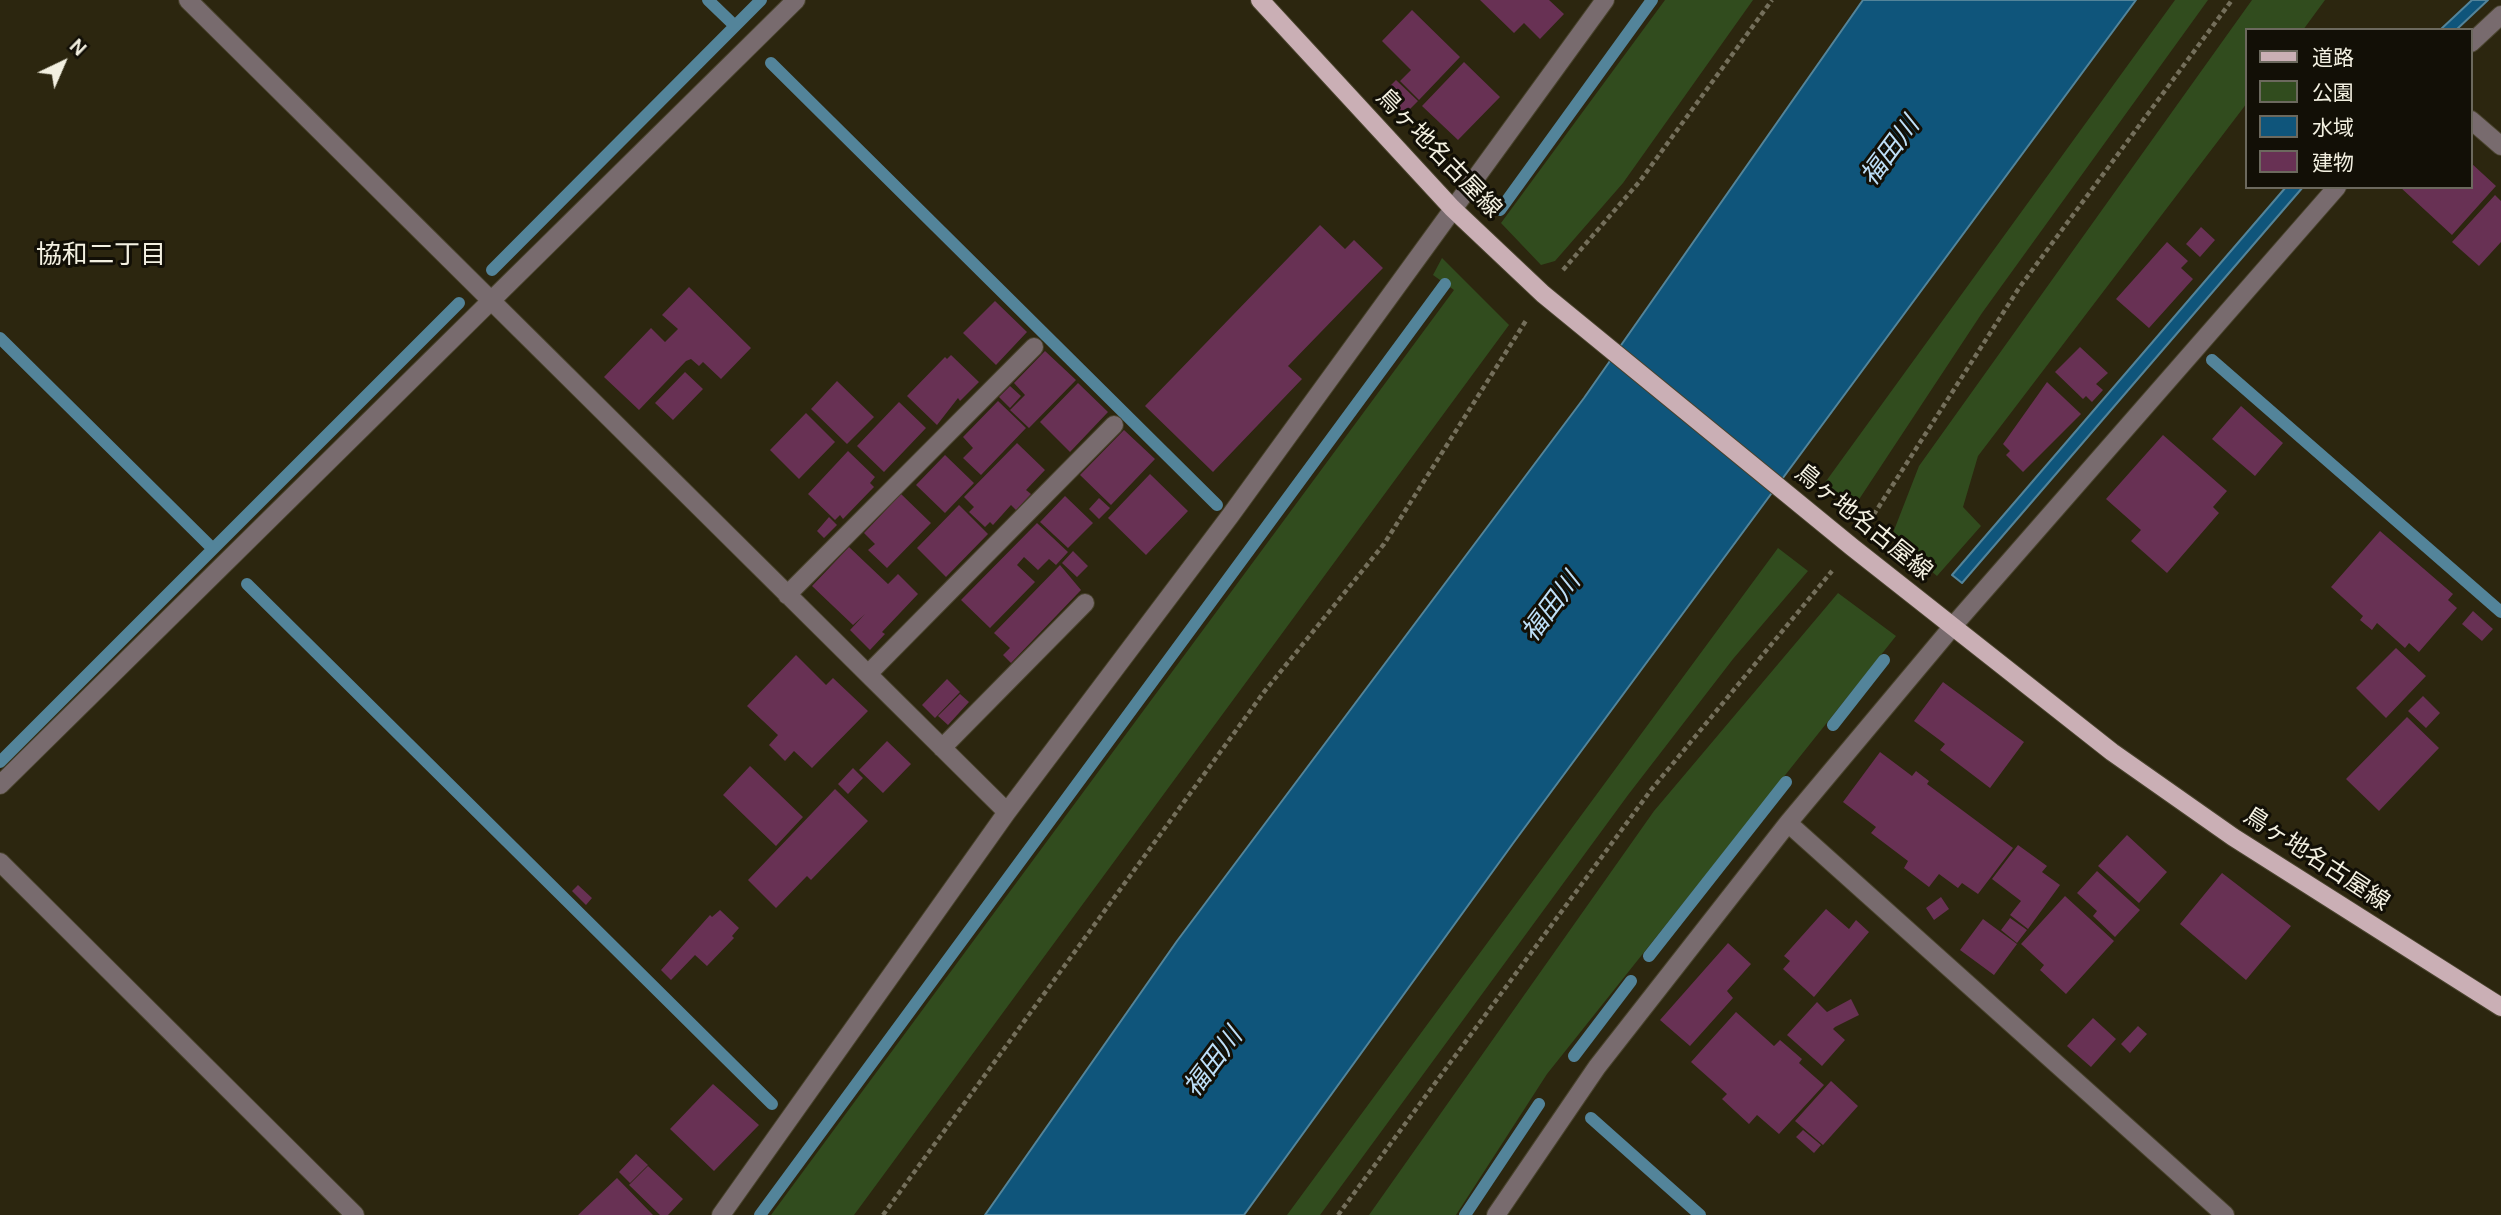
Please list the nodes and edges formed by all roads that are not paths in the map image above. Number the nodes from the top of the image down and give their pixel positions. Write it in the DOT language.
graph roads {
  1 [pos="188,0"];
  2 [pos="796,0"];
  3 [pos="1260,0"];
  4 [pos="1605,0"];
  5 [pos="2501,15"];
  6 [pos="2473,41"];
  7 [pos="2473,122"];
  8 [pos="2501,146"];
  9 [pos="2335,189"];
  10 [pos="1452,208"];
  11 [pos="490,301"];
  12 [pos="1034,347"];
  13 [pos="1114,425"];
  14 [pos="787,595"];
  15 [pos="1085,603"];
  16 [pos="1953,626"];
  17 [pos="868,674"];
  18 [pos="942,748"];
  19 [pos="0,785"];
  20 [pos="1007,812"];
  21 [pos="1788,822"];
  22 [pos="0,862"];
  23 [pos="2501,1007"];
  24 [pos="355,1215"];
  25 [pos="721,1215"];
  26 [pos="1496,1215"];
  27 [pos="2225,1215"];
  1 -- 11 [label="street"];
  2 -- 11 [label="street"];
  3 -- 10 [label="main road, 鳥ヶ地名古屋線"];
  4 -- 10 [label="street"];
  5 -- 6 [label="street"];
  7 -- 8 [label="street"];
  9 -- 16 [label="street"];
  10 -- 16 [label="main road, 鳥ヶ地名古屋線"];
  10 -- 20 [label="street"];
  11 -- 14 [label="street"];
  11 -- 19 [label="street"];
  12 -- 14 [label="street"];
  13 -- 17 [label="street"];
  14 -- 17 [label="street"];
  15 -- 18 [label="street"];
  16 -- 21 [label="street"];
  16 -- 23 [label="main road, 鳥ヶ地名古屋線"];
  17 -- 18 [label="street"];
  18 -- 20 [label="street"];
  20 -- 25 [label="street"];
  21 -- 26 [label="street"];
  21 -- 27 [label="street"];
  22 -- 24 [label="street"];
}
